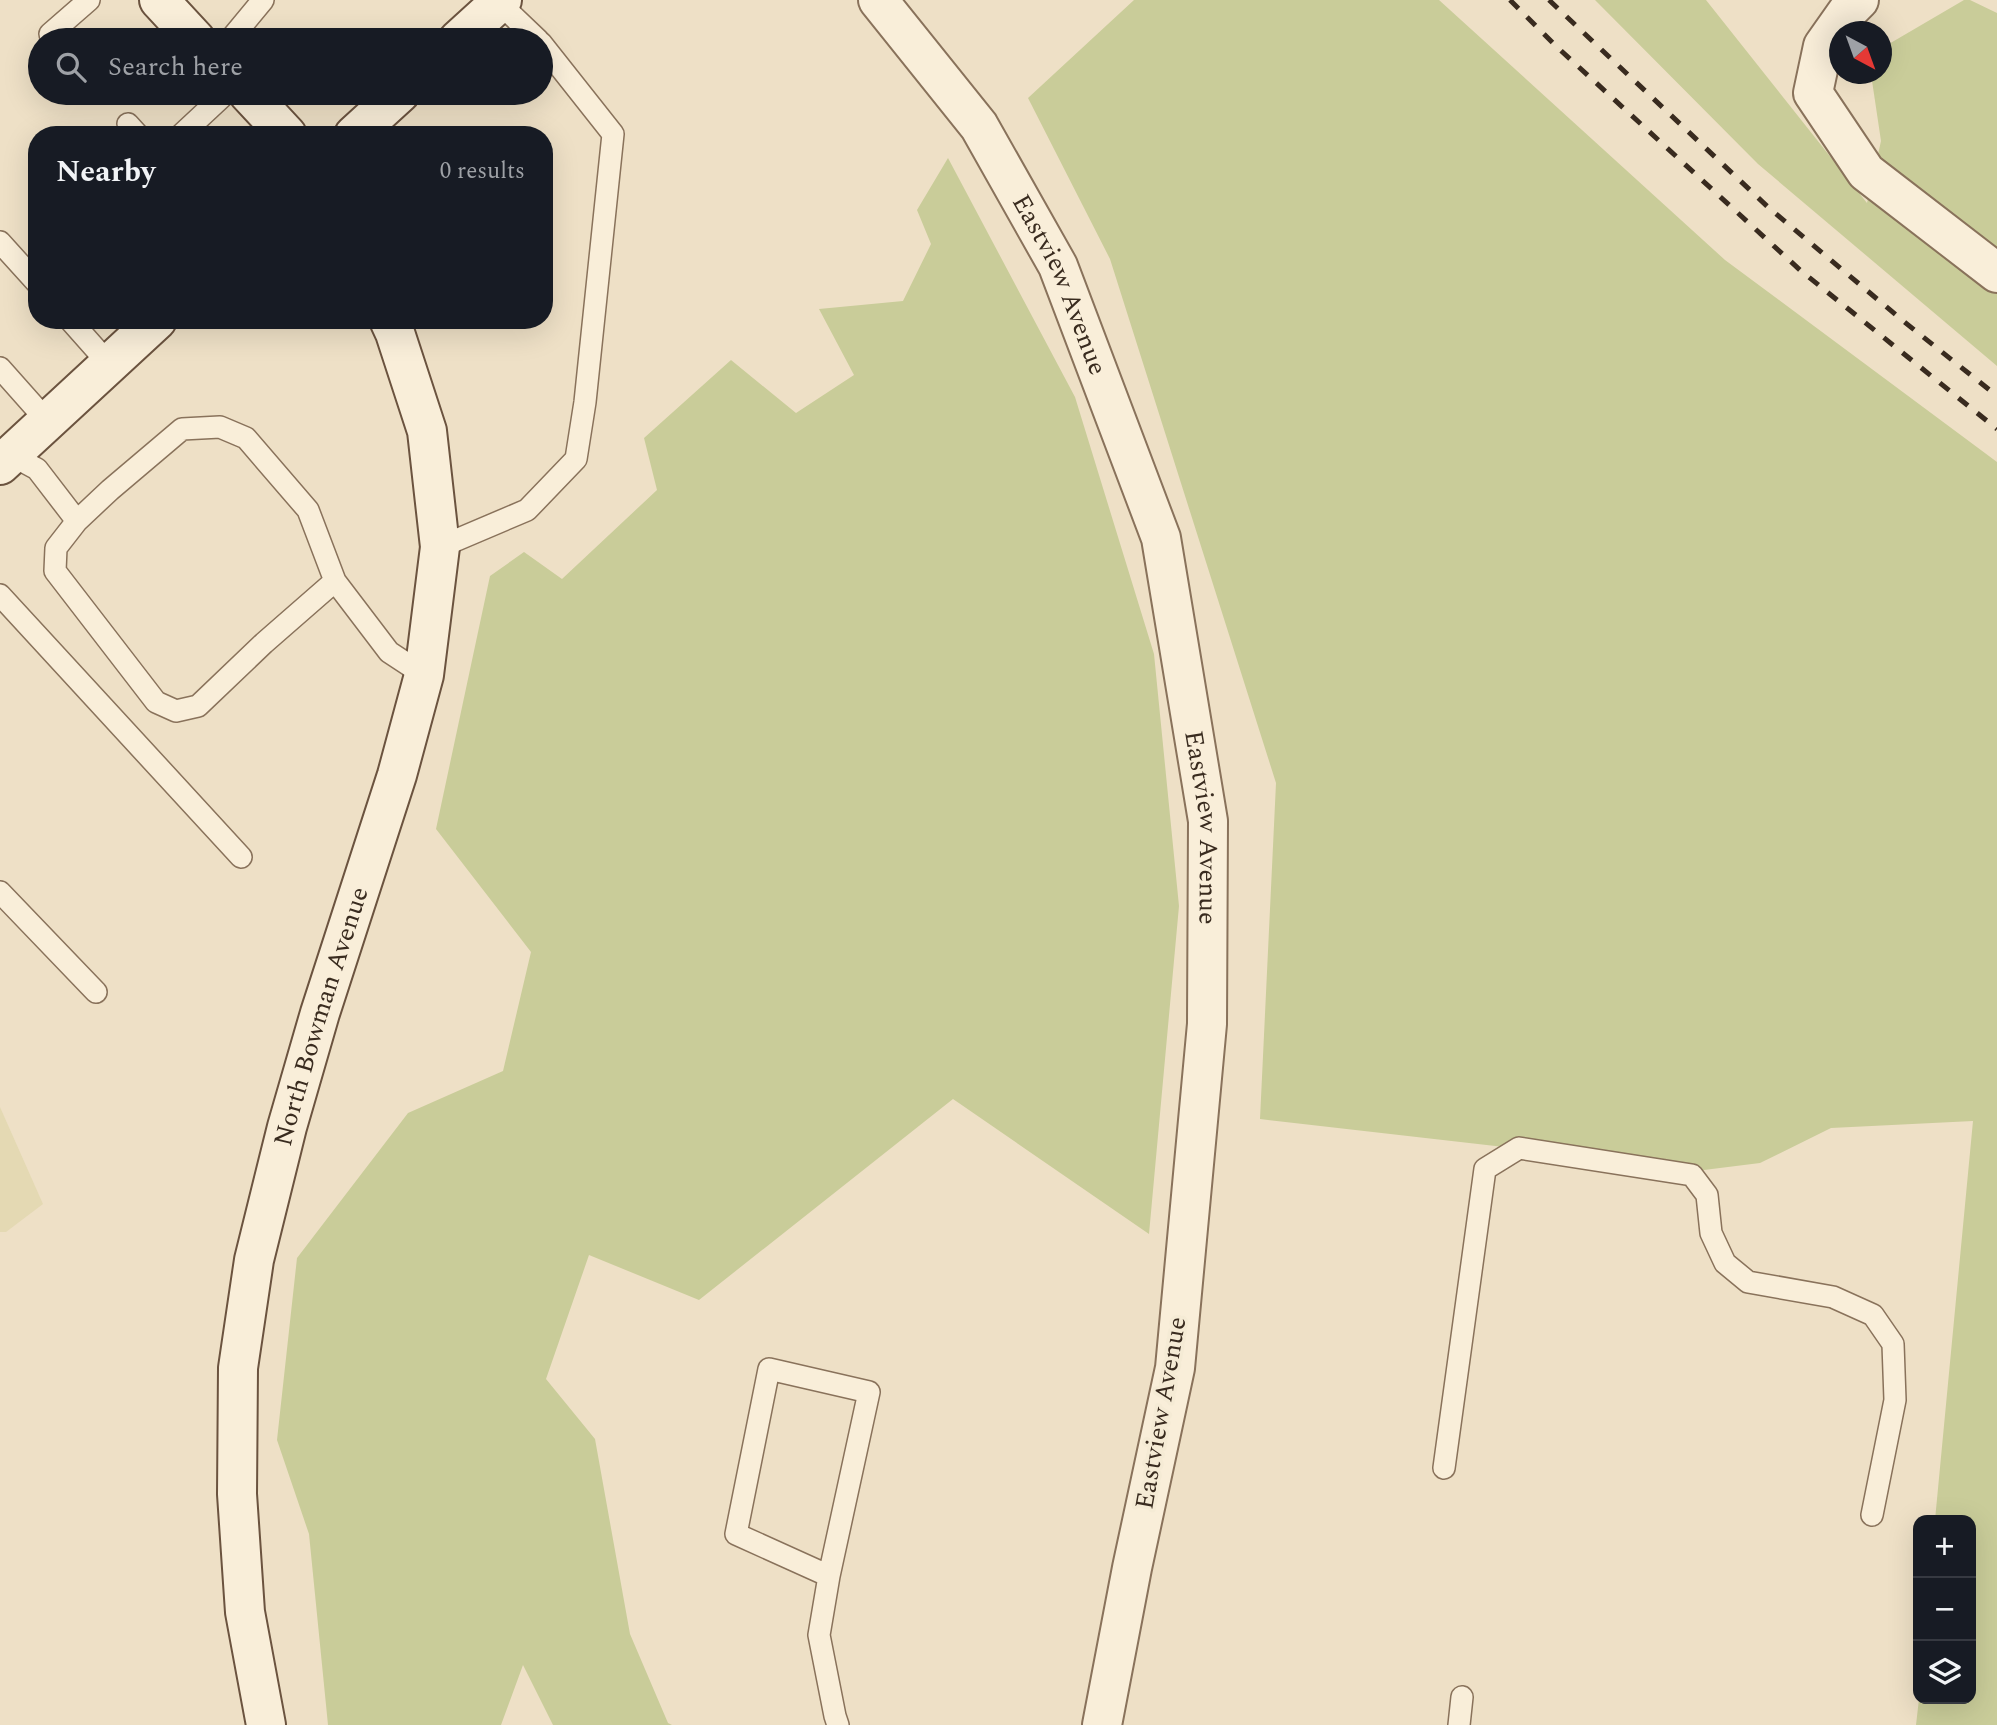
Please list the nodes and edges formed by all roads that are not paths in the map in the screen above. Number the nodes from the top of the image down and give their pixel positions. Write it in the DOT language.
graph roads {
  1 [pos="89,0"];
  2 [pos="159,0"];
  3 [pos="262,0"];
  4 [pos="878,0"];
  5 [pos="1859,0"];
  6 [pos="499,1"];
  7 [pos="57,28"];
  8 [pos="185,28"];
  9 [pos="240,28"];
  10 [pos="471,28"];
  11 [pos="525,28"];
  12 [pos="553,59"];
  13 [pos="213,105"];
  14 [pos="259,105"];
  15 [pos="387,105"];
  16 [pos="191,126"];
  17 [pos="279,126"];
  18 [pos="364,126"];
  19 [pos="0,242"];
  20 [pos="28,273"];
  21 [pos="1997,273"];
  22 [pos="78,329"];
  23 [pos="139,329"];
  24 [pos="387,329"];
  25 [pos="109,363"];
  26 [pos="0,368"];
  27 [pos="48,422"];
  28 [pos="6,460"];
  29 [pos="77,522"];
  30 [pos="440,547"];
  31 [pos="335,582"];
  32 [pos="0,595"];
  33 [pos="424,675"];
  34 [pos="241,857"];
  35 [pos="0,892"];
  36 [pos="96,992"];
  37 [pos="1444,1468"];
  38 [pos="1872,1515"];
  39 [pos="829,1576"];
  40 [pos="1462,1697"];
  41 [pos="266,1725"];
  42 [pos="838,1725"];
  43 [pos="1102,1725"];
  44 [pos="1459,1725"];
  1 -- 7 [label="lane"];
  2 -- 8 [label="street"];
  3 -- 9 [label="lane"];
  4 -- 43 [label="street, Eastview Avenue"];
  5 -- 21 [label="street"];
  6 -- 10 [label="street"];
  6 -- 11 [label="lane"];
  12 -- 30 [label="lane"];
  13 -- 16 [label="lane"];
  14 -- 17 [label="street"];
  15 -- 18 [label="street"];
  19 -- 20 [label="lane"];
  22 -- 25 [label="lane"];
  23 -- 25 [label="street"];
  24 -- 30 [label="street, North Bowman Avenue"];
  25 -- 27 [label="street"];
  26 -- 27 [label="lane"];
  27 -- 28 [label="street"];
  28 -- 29 [label="lane"];
  29 -- 31 [label="lane"];
  29 -- 31 [label="lane"];
  30 -- 33 [label="street, North Bowman Avenue"];
  31 -- 33 [label="lane"];
  32 -- 34 [label="lane"];
  33 -- 41 [label="street, North Bowman Avenue"];
  35 -- 36 [label="lane"];
  37 -- 38 [label="lane"];
  39 -- 39 [label="lane"];
  39 -- 42 [label="lane"];
  40 -- 44 [label="lane"];
}
